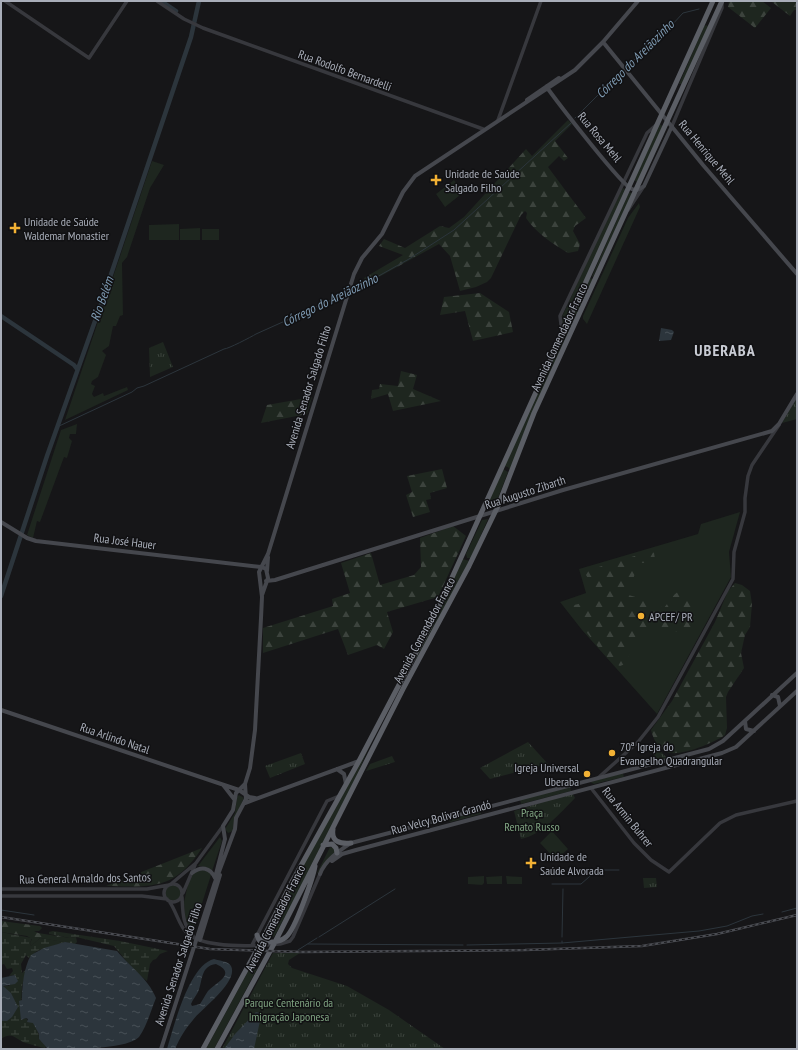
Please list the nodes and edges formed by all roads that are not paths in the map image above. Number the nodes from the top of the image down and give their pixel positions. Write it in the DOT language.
graph roads {
  1 [pos="5,1"];
  2 [pos="128,1"];
  3 [pos="157,1"];
  4 [pos="541,1"];
  5 [pos="638,1"];
  6 [pos="708,1"];
  7 [pos="714,1"];
  8 [pos="722,2"];
  9 [pos="710,8"];
  10 [pos="704,22"];
  11 [pos="711,26"];
  12 [pos="603,42"];
  13 [pos="677,82"];
  14 [pos="683,87"];
  15 [pos="547,88"];
  16 [pos="662,114"];
  17 [pos="498,120"];
  18 [pos="668,121"];
  19 [pos="658,123"];
  20 [pos="672,126"];
  21 [pos="483,129"];
  22 [pos="624,182"];
  23 [pos="644,186"];
  24 [pos="629,187"];
  25 [pos="637,190"];
  26 [pos="627,211"];
  27 [pos="590,274"];
  28 [pos="797,274"];
  29 [pos="596,279"];
  30 [pos="562,335"];
  31 [pos="797,394"];
  32 [pos="779,424"];
  33 [pos="501,470"];
  34 [pos="510,475"];
  35 [pos="495,512"];
  36 [pos="479,518"];
  37 [pos="1,522"];
  38 [pos="268,554"];
  39 [pos="462,555"];
  40 [pos="473,559"];
  41 [pos="251,567"];
  42 [pos="261,567"];
  43 [pos="268,573"];
  44 [pos="259,574"];
  45 [pos="275,580"];
  46 [pos="260,581"];
  47 [pos="266,582"];
  48 [pos="262,597"];
  49 [pos="797,673"];
  50 [pos="405,674"];
  51 [pos="403,689"];
  52 [pos="797,691"];
  53 [pos="772,696"];
  54 [pos="780,706"];
  55 [pos="1,710"];
  56 [pos="746,721"];
  57 [pos="754,731"];
  58 [pos="684,756"];
  59 [pos="359,761"];
  60 [pos="685,763"];
  61 [pos="336,769"];
  62 [pos="631,770"];
  63 [pos="631,777"];
  64 [pos="597,778"];
  65 [pos="245,784"];
  66 [pos="222,785"];
  67 [pos="346,785"];
  68 [pos="591,788"];
  69 [pos="239,790"];
  70 [pos="246,796"];
  71 [pos="340,796"];
  72 [pos="255,798"];
  73 [pos="234,799"];
  74 [pos="797,801"];
  75 [pos="245,803"];
  76 [pos="450,816"];
  77 [pos="440,819"];
  78 [pos="450,825"];
  79 [pos="223,826"];
  80 [pos="333,826"];
  81 [pos="432,830"];
  82 [pos="224,834"];
  83 [pos="232,834"];
  84 [pos="369,838"];
  85 [pos="215,839"];
  86 [pos="351,843"];
  87 [pos="323,845"];
  88 [pos="356,850"];
  89 [pos="337,853"];
  90 [pos="315,861"];
  91 [pos="196,863"];
  92 [pos="220,869"];
  93 [pos="192,872"];
  94 [pos="320,874"];
  95 [pos="215,878"];
  96 [pos="170,884"];
  97 [pos="214,885"];
  98 [pos="1,889"];
  99 [pos="7,889"];
  100 [pos="80,890"];
  101 [pos="182,895"];
  102 [pos="1,896"];
  103 [pos="7,896"];
  104 [pos="81,896"];
  105 [pos="168,900"];
  106 [pos="194,937"];
  107 [pos="256,937"];
  108 [pos="200,940"];
  109 [pos="257,944"];
  110 [pos="252,945"];
  111 [pos="161,1049"];
  112 [pos="203,1049"];
  113 [pos="217,1049"];
  1 -- 2 [label="street"];
  3 -- 21 [label="street, Rua Rodolfo Bernardelli"];
  4 -- 17 [label="street"];
  5 -- 12 [label="main road, Avenida Senador Salgado Filho"];
  6 -- 9 [label="highway"];
  7 -- 9 [label="highway, Avenida Comendador Franco"];
  8 -- 11 [label="highway, Avenida Comendador Franco"];
  8 -- 20 [label="street, Avenida Comendador Franco"];
  9 -- 10 [label="highway, Avenida Comendador Franco"];
  10 -- 11 [label="highway"];
  10 -- 13 [label="highway, Avenida Comendador Franco"];
  11 -- 14 [label="highway, Avenida Comendador Franco"];
  12 -- 15 [label="main road, Avenida Senador Salgado Filho"];
  12 -- 16 [label="main road, Rua Henrique Mehl"];
  13 -- 14 [label="highway"];
  13 -- 16 [label="highway, Avenida Comendador Franco"];
  14 -- 18 [label="highway, Avenida Comendador Franco"];
  15 -- 17 [label="main road, Avenida Senador Salgado Filho"];
  15 -- 22 [label="main road, Rua Rosa Mehl"];
  16 -- 18 [label="main road, Rua Henrique Mehl"];
  16 -- 19 [label="highway, Avenida Comendador Franco"];
  17 -- 21 [label="main road, Avenida Senador Salgado Filho"];
  18 -- 20 [label="main road, Rua Henrique Mehl"];
  18 -- 25 [label="highway, Avenida Comendador Franco"];
  19 -- 22 [label="street, Avenida Comendador Franco"];
  19 -- 24 [label="highway, Avenida Comendador Franco"];
  20 -- 23 [label="main road, Avenida Comendador Franco"];
  20 -- 28 [label="main road, Rua Henrique Mehl"];
  21 -- 38 [label="main road, Avenida Senador Salgado Filho"];
  22 -- 24 [label="main road, Rua Rosa Mehl"];
  22 -- 30 [label="street, Avenida Comendador Franco"];
  23 -- 25 [label="main road"];
  23 -- 26 [label="street, Avenida Comendador Franco"];
  24 -- 25 [label="main road, Rua Rosa Mehl"];
  24 -- 27 [label="highway, Avenida Comendador Franco"];
  25 -- 26 [label="highway, Avenida Comendador Franco"];
  26 -- 29 [label="highway, Avenida Comendador Franco"];
  27 -- 29 [label="highway"];
  27 -- 30 [label="highway, Avenida Comendador Franco"];
  29 -- 34 [label="highway, Avenida Comendador Franco"];
  30 -- 33 [label="highway, Avenida Comendador Franco"];
  31 -- 32 [label="main road"];
  32 -- 35 [label="main road, Rua Augusto Zibarth"];
  32 -- 64 [label="street"];
  33 -- 34 [label="highway"];
  33 -- 36 [label="highway, Avenida Comendador Franco"];
  34 -- 35 [label="highway, Avenida Comendador Franco"];
  35 -- 36 [label="main road, Rua Augusto Zibarth"];
  35 -- 40 [label="highway, Avenida Comendador Franco"];
  36 -- 39 [label="highway, Avenida Comendador Franco"];
  36 -- 45 [label="main road, Rua Augusto Zibarth"];
  37 -- 41 [label="main road, Rua José Hauer"];
  38 -- 42 [label="main road, Avenida Senador Salgado Filho"];
  38 -- 43 [label="main road, Avenida Senador Salgado Filho"];
  39 -- 40 [label="highway"];
  39 -- 50 [label="highway, Avenida Comendador Franco"];
  40 -- 51 [label="highway, Avenida Comendador Franco"];
  41 -- 42 [label="main road, Rua José Hauer"];
  41 -- 44 [label="main road"];
  42 -- 43 [label="main road"];
  42 -- 44 [label="main road, Avenida Senador Salgado Filho"];
  43 -- 45 [label="main road"];
  43 -- 47 [label="main road, Avenida Senador Salgado Filho"];
  44 -- 46 [label="main road, Avenida Senador Salgado Filho"];
  45 -- 47 [label="main road, Rua Augusto Zibarth"];
  46 -- 47 [label="main road, Rua Augusto Zibarth"];
  46 -- 48 [label="main road, Avenida Senador Salgado Filho"];
  47 -- 48 [label="main road, Avenida Senador Salgado Filho"];
  48 -- 65 [label="main road, Avenida Senador Salgado Filho"];
  49 -- 53 [label="main road"];
  50 -- 51 [label="highway"];
  50 -- 59 [label="highway, Avenida Comendador Franco"];
  51 -- 80 [label="highway, Avenida Comendador Franco"];
  52 -- 54 [label="main road"];
  53 -- 54 [label="main road"];
  53 -- 56 [label="main road"];
  54 -- 57 [label="main road"];
  55 -- 66 [label="main road, Rua Arlindo Natal"];
  56 -- 57 [label="main road"];
  56 -- 58 [label="main road, Rua Velcy Bolivar Grandó"];
  57 -- 60 [label="main road, Rua Velcy Bolivar Grandó"];
  58 -- 60 [label="main road"];
  58 -- 62 [label="main road, Rua Velcy Bolivar Grandó"];
  59 -- 61 [label="main road"];
  59 -- 67 [label="highway, Avenida Comendador Franco"];
  60 -- 63 [label="main road, Rua Velcy Bolivar Grandó"];
  61 -- 67 [label="main road"];
  61 -- 72 [label="main road"];
  62 -- 63 [label="main road"];
  62 -- 64 [label="main road, Rua Velcy Bolivar Grandó"];
  63 -- 68 [label="main road, Rua Velcy Bolivar Grandó"];
  64 -- 76 [label="main road, Rua Velcy Bolivar Grandó"];
  65 -- 69 [label="main road, Avenida Senador Salgado Filho"];
  65 -- 70 [label="main road, Avenida Senador Salgado Filho"];
  66 -- 69 [label="main road, Rua Arlindo Natal"];
  66 -- 73 [label="main road"];
  67 -- 71 [label="highway, Avenida Comendador Franco"];
  68 -- 74 [label="street, Rua Armin Buhrer"];
  68 -- 78 [label="main road, Rua Velcy Bolivar Grandó"];
  69 -- 70 [label="main road"];
  69 -- 73 [label="main road, Avenida Senador Salgado Filho"];
  70 -- 72 [label="main road"];
  70 -- 75 [label="main road, Avenida Senador Salgado Filho"];
  71 -- 107 [label="street, Avenida Comendador Franco"];
  71 -- 112 [label="highway, Avenida Comendador Franco"];
  72 -- 75 [label="main road"];
  73 -- 79 [label="main road, Avenida Senador Salgado Filho"];
  75 -- 83 [label="main road, Avenida Senador Salgado Filho"];
  76 -- 77 [label="main road, Rua Velcy Bolivar Grandó"];
  76 -- 78 [label="main road"];
  77 -- 81 [label="main road"];
  77 -- 84 [label="main road, Rua Velcy Bolivar Grandó"];
  78 -- 81 [label="main road, Rua Velcy Bolivar Grandó"];
  79 -- 82 [label="main road, Avenida Senador Salgado Filho"];
  79 -- 85 [label="street, Avenida Senador Salgado Filho"];
  80 -- 86 [label="highway"];
  80 -- 87 [label="highway, Avenida Comendador Franco"];
  81 -- 88 [label="main road, Rua Velcy Bolivar Grandó"];
  82 -- 83 [label="main road"];
  82 -- 85 [label="street, Avenida Senador Salgado Filho"];
  82 -- 95 [label="main road, Avenida Senador Salgado Filho"];
  83 -- 92 [label="main road, Avenida Senador Salgado Filho"];
  84 -- 86 [label="main road, Rua Velcy Bolivar Grandó"];
  84 -- 88 [label="main road"];
  85 -- 91 [label="street, Avenida Senador Salgado Filho"];
  86 -- 89 [label="main road, Rua Velcy Bolivar Grandó"];
  87 -- 89 [label="highway"];
  87 -- 90 [label="highway, Avenida Comendador Franco"];
  88 -- 94 [label="main road, Rua Velcy Bolivar Grandó"];
  89 -- 94 [label="main road, Rua Velcy Bolivar Grandó"];
  90 -- 107 [label="highway"];
  90 -- 113 [label="highway, Avenida Comendador Franco"];
  91 -- 93 [label="street, Avenida Senador Salgado Filho"];
  91 -- 96 [label="street, Avenida Senador Salgado Filho"];
  92 -- 97 [label="main road, Avenida Senador Salgado Filho"];
  92 -- 108 [label="main road"];
  93 -- 95 [label="main road"];
  93 -- 101 [label="street, Avenida Senador Salgado Filho"];
  94 -- 109 [label="street, Rua Velcy Bolivar Grandó"];
  95 -- 97 [label="main road, Avenida Senador Salgado Filho"];
  96 -- 100 [label="street, Rua General Arnaldo dos Santos"];
  96 -- 101 [label="street"];
  96 -- 105 [label="street"];
  97 -- 111 [label="main road, Avenida Senador Salgado Filho"];
  98 -- 99 [label="street, Rua General Arnaldo dos Santos"];
  99 -- 100 [label="street, Rua General Arnaldo dos Santos"];
  99 -- 103 [label="street"];
  100 -- 104 [label="street"];
  101 -- 105 [label="street"];
  101 -- 106 [label="street"];
  102 -- 103 [label="street, Rua General Arnaldo dos Santos"];
  103 -- 104 [label="street, Rua General Arnaldo dos Santos"];
  104 -- 105 [label="street, Rua General Arnaldo dos Santos"];
  105 -- 106 [label="street, Rua Velcy Bolivar Grandó"];
  106 -- 108 [label="street, Rua Velcy Bolivar Grandó"];
  107 -- 109 [label="street, Avenida Comendador Franco"];
  107 -- 110 [label="street, Avenida Comendador Franco"];
  108 -- 110 [label="street, Rua Velcy Bolivar Grandó"];
  109 -- 110 [label="street, Rua Velcy Bolivar Grandó"];
}
